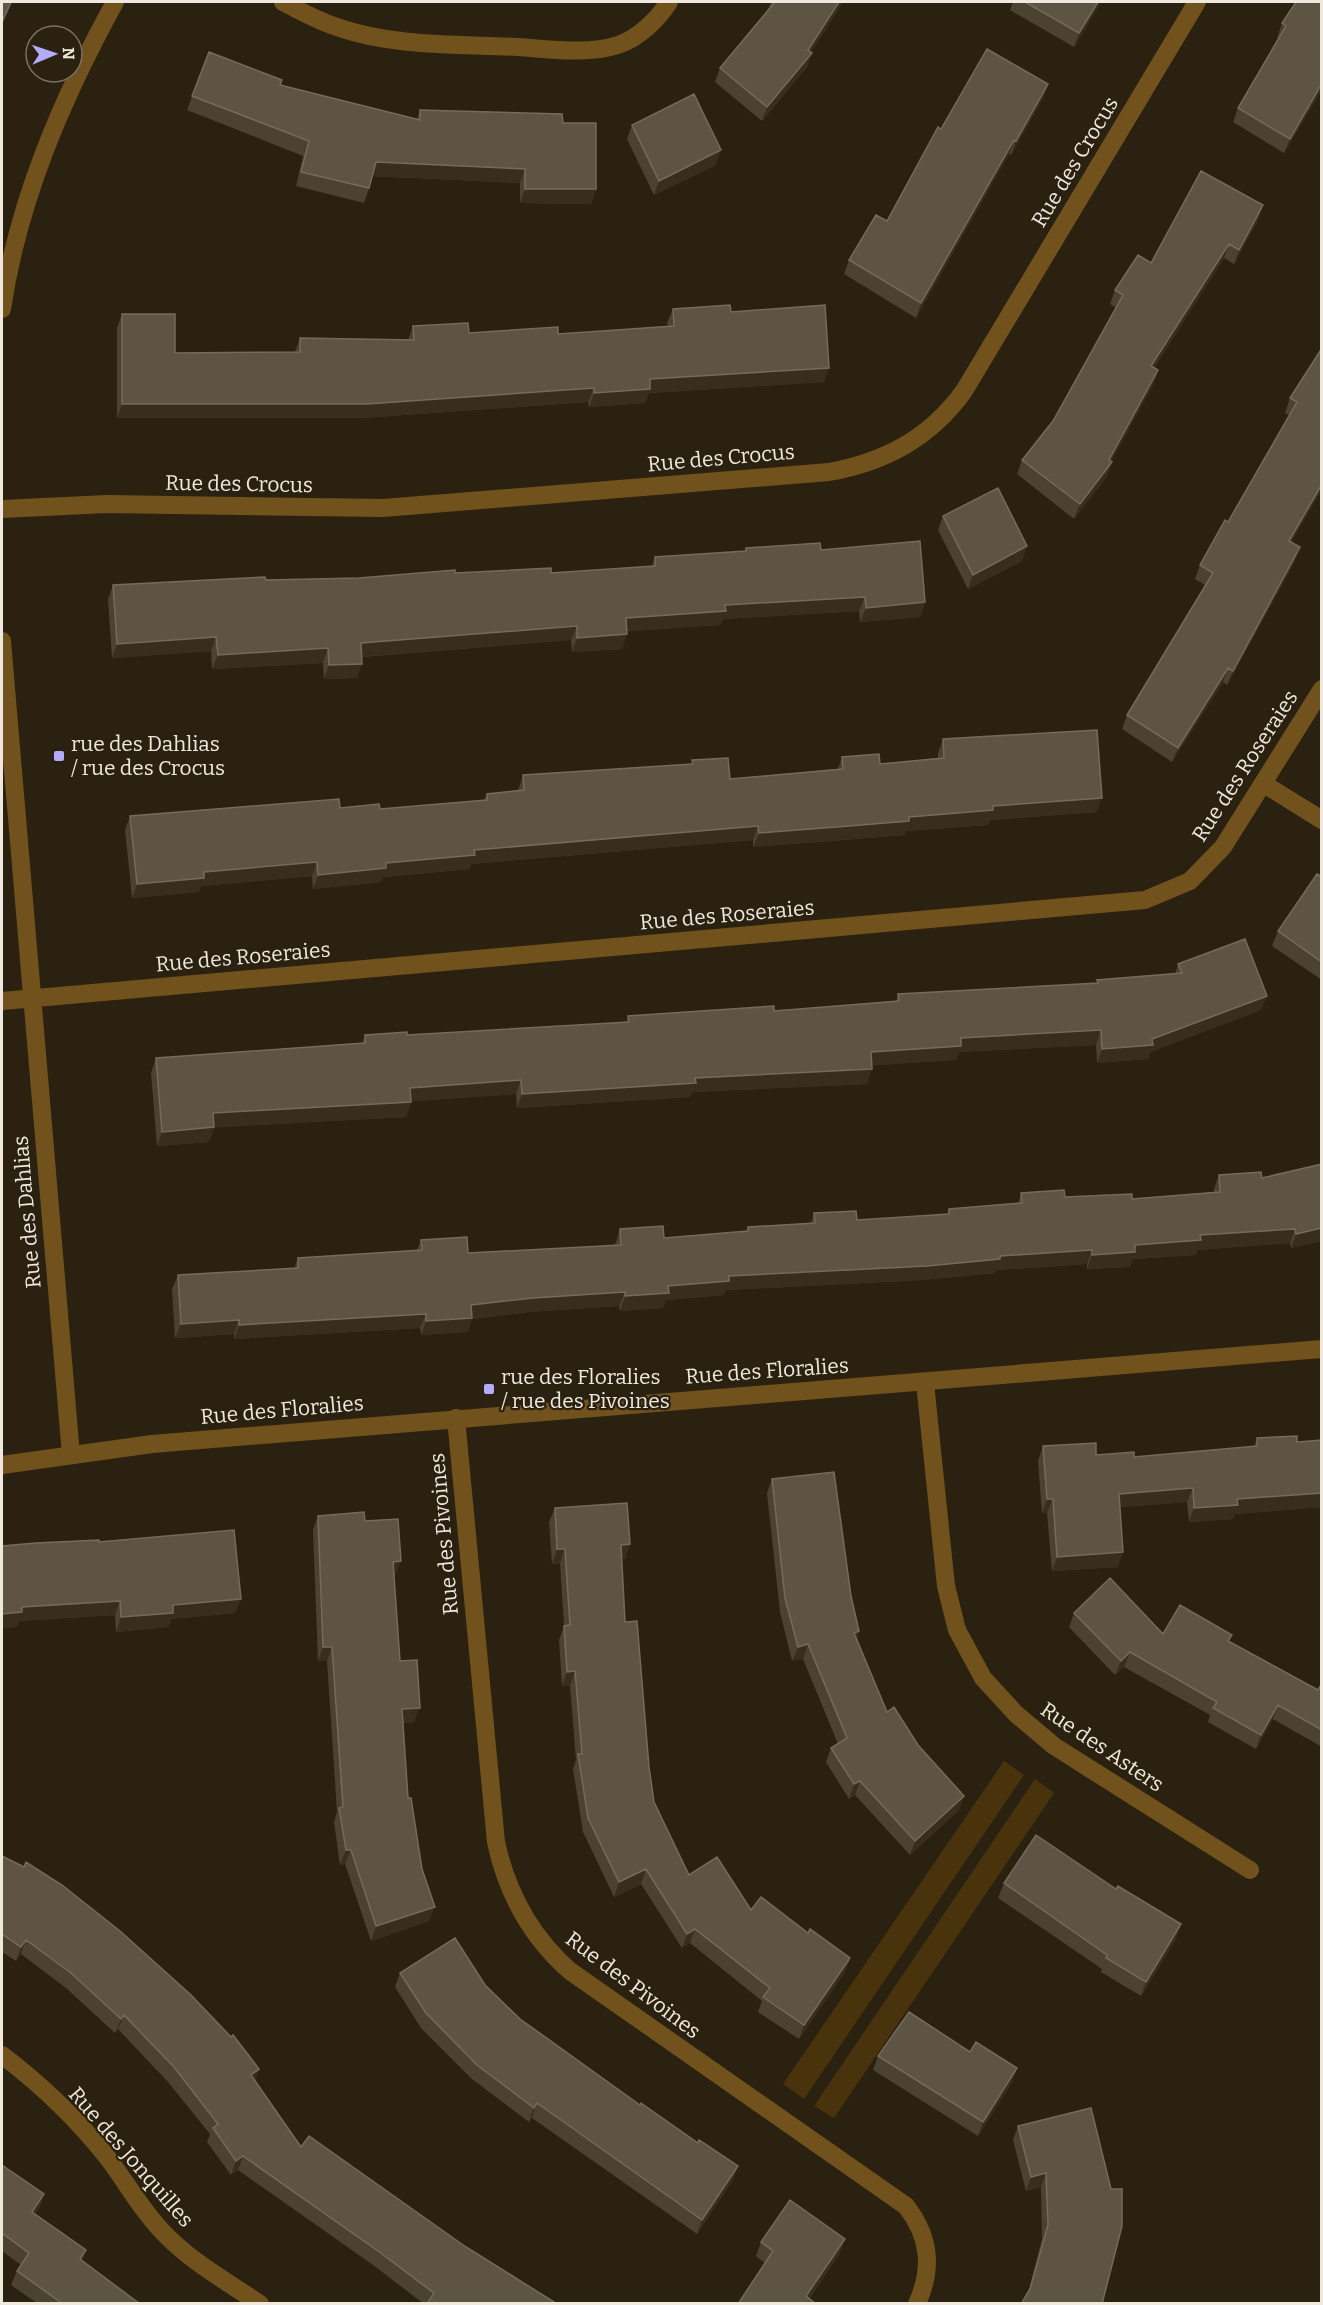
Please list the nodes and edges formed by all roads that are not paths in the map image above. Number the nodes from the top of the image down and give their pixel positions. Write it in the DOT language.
graph roads {
  1 [pos="115,2"];
  2 [pos="283,2"];
  3 [pos="669,2"];
  4 [pos="1197,2"];
  5 [pos="2,309"];
  6 [pos="2,509"];
  7 [pos="2,641"];
  8 [pos="1322,689"];
  9 [pos="1264,784"];
  10 [pos="1322,820"];
  11 [pos="32,998"];
  12 [pos="2,1001"];
  13 [pos="1322,1349"];
  14 [pos="925,1383"];
  15 [pos="456,1418"];
  16 [pos="71,1455"];
  17 [pos="2,1465"];
  18 [pos="1250,1870"];
  19 [pos="2,2055"];
  20 [pos="260,2304"];
  21 [pos="917,2304"];
  1 -- 5 [label="street"];
  2 -- 3 [label="street"];
  4 -- 6 [label="street, Rue des Crocus"];
  7 -- 11 [label="street, Rue des Dahlias"];
  8 -- 9 [label="street, Rue des Roseraies"];
  9 -- 10 [label="street"];
  9 -- 11 [label="street, Rue des Roseraies"];
  11 -- 12 [label="street, Rue des Roseraies"];
  11 -- 16 [label="street, Rue des Dahlias"];
  13 -- 14 [label="street, Rue des Floralies"];
  14 -- 15 [label="street, Rue des Floralies"];
  14 -- 18 [label="street, Rue des Asters"];
  15 -- 16 [label="street, Rue des Floralies"];
  15 -- 21 [label="street, Rue des Pivoines"];
  16 -- 17 [label="street, Rue des Floralies"];
  19 -- 20 [label="street, Rue des Jonquilles"];
}
